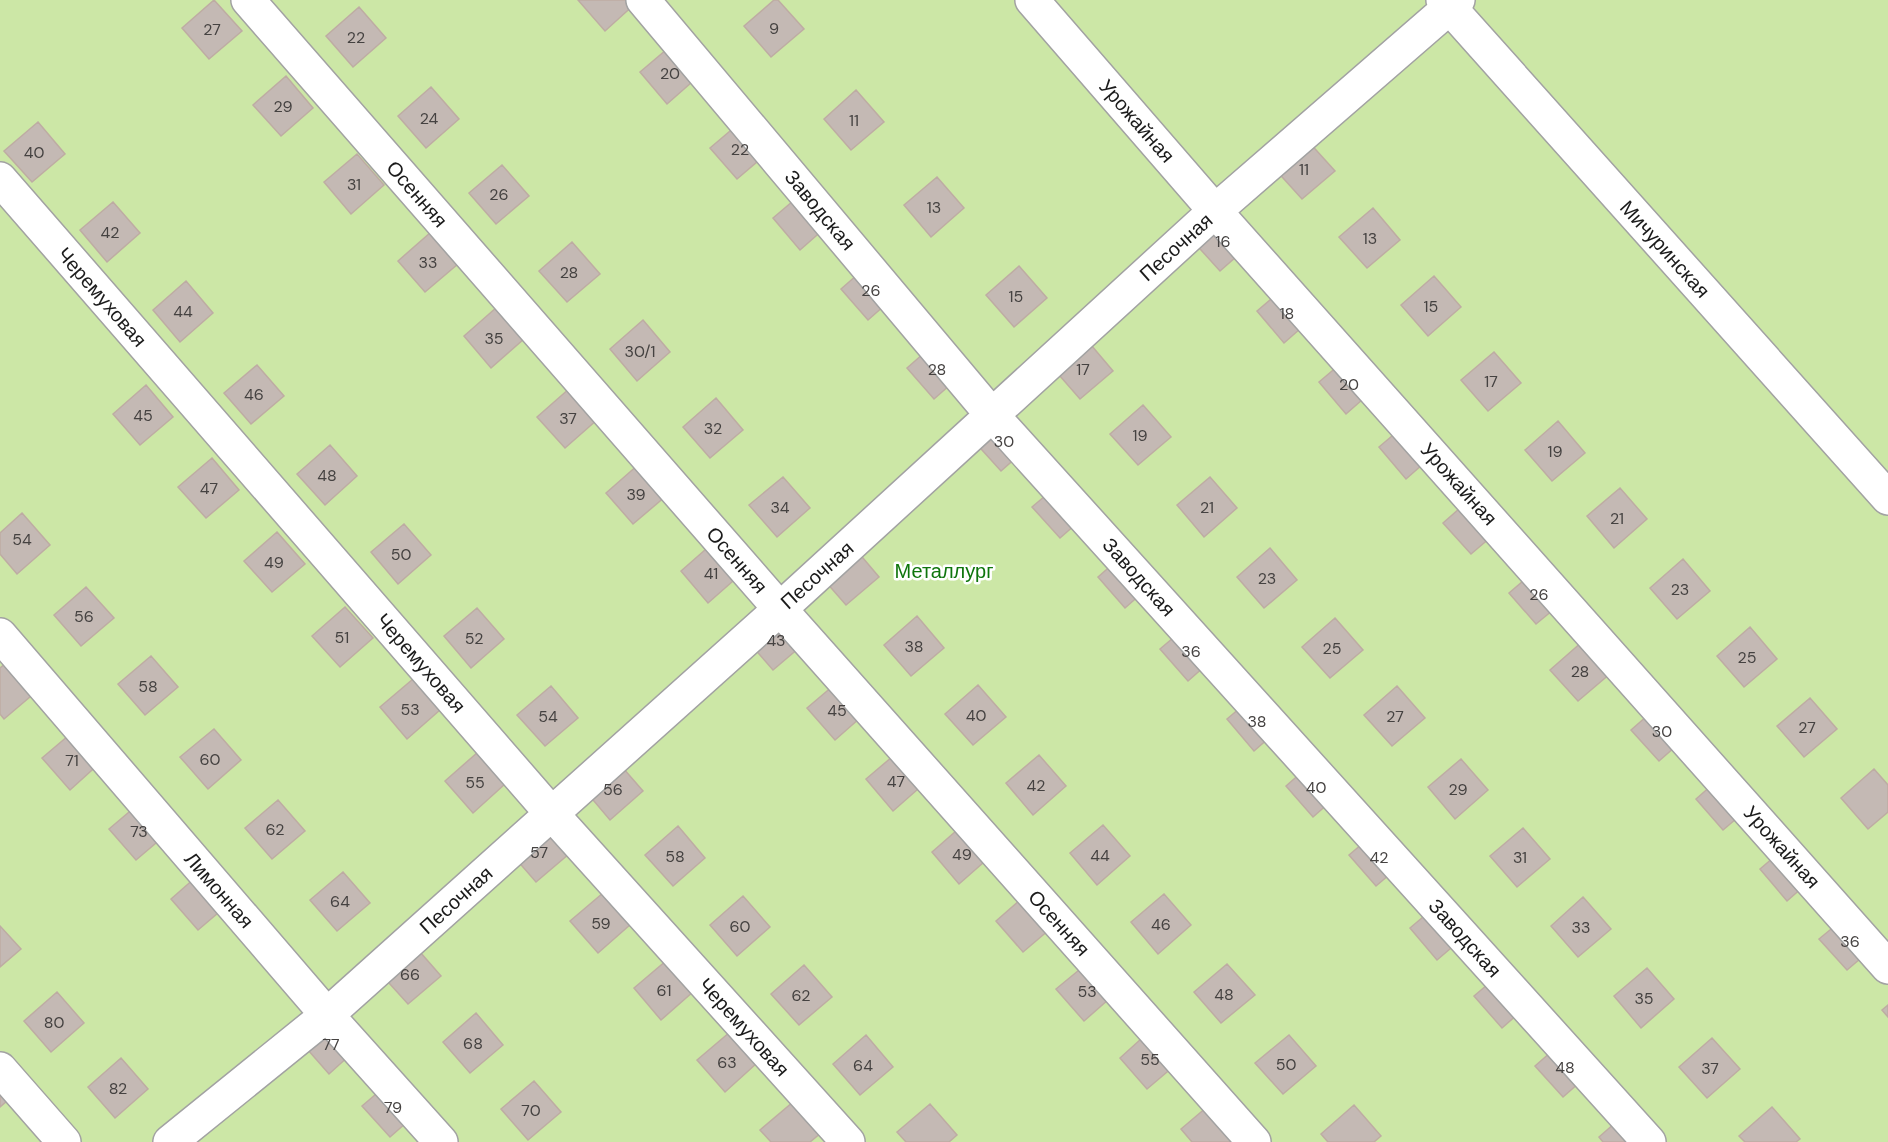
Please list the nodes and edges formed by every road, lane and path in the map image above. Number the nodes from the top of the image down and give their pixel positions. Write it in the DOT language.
graph roads {
  1 [pos="248,0"];
  2 [pos="643,0"];
  3 [pos="1032,0"];
  4 [pos="1450,2"];
  5 [pos="0,179"];
  6 [pos="1215,211"];
  7 [pos="992,415"];
  8 [pos="1888,498"];
  9 [pos="780,609"];
  10 [pos="0,635"];
  11 [pos="552,814"];
  12 [pos="1888,967"];
  13 [pos="327,1015"];
  14 [pos="0,1069"];
  15 [pos="64,1142"];
  16 [pos="170,1142"];
  17 [pos="441,1142"];
  18 [pos="848,1142"];
  19 [pos="1254,1142"];
  20 [pos="1649,1142"];
  1 -- 9 [label="street, Осенняя"];
  2 -- 7 [label="street, Заводская"];
  3 -- 6 [label="street, Урожайная"];
  4 -- 6 [label="street, Песочная"];
  4 -- 8 [label="street, Мичуринская"];
  5 -- 11 [label="street, Черемуховая"];
  6 -- 7 [label="street, Песочная"];
  6 -- 12 [label="street, Урожайная"];
  7 -- 9 [label="street, Песочная"];
  7 -- 20 [label="street, Заводская"];
  9 -- 11 [label="street, Песочная"];
  9 -- 19 [label="street, Осенняя"];
  10 -- 13 [label="street, Лимонная"];
  11 -- 13 [label="street, Песочная"];
  11 -- 18 [label="street, Черемуховая"];
  13 -- 16 [label="street, Песочная"];
  13 -- 17 [label="street, Лимонная"];
  14 -- 15 [label="street"];
}
